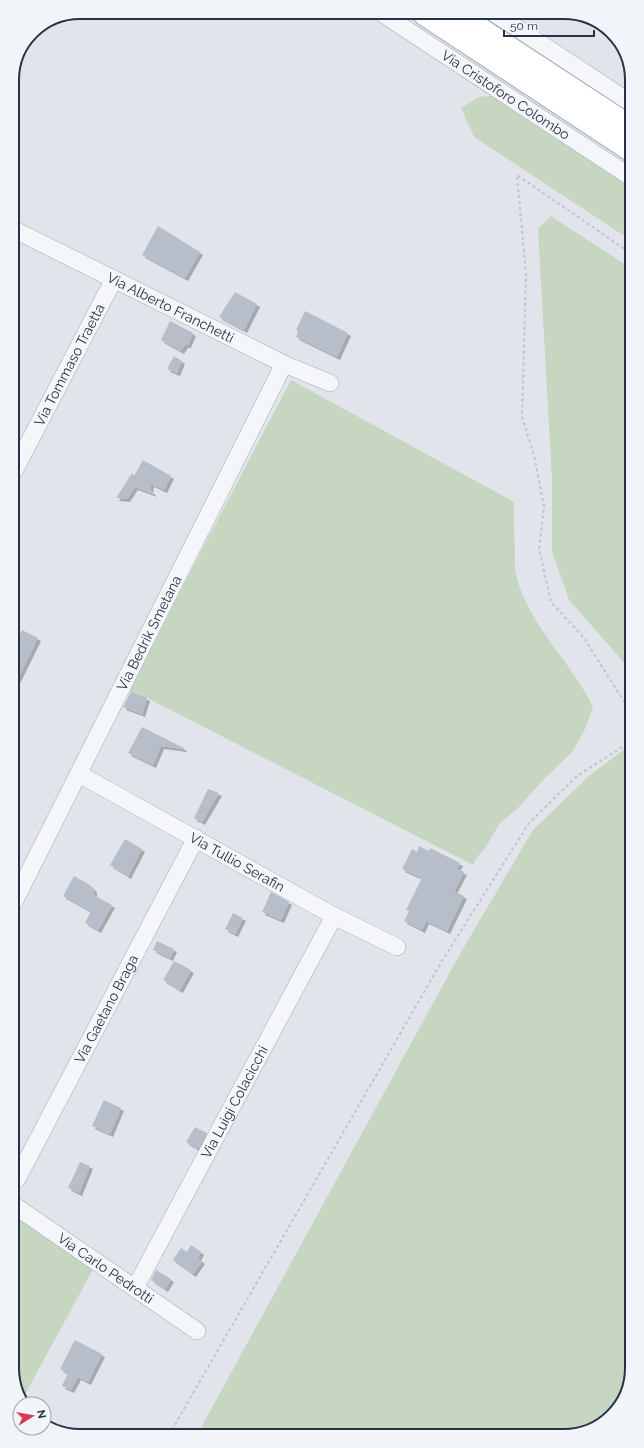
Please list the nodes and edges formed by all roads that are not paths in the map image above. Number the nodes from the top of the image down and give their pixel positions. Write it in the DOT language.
graph roads {
  1 [pos="391,19"];
  2 [pos="432,19"];
  3 [pos="465,19"];
  4 [pos="503,19"];
  5 [pos="625,99"];
  6 [pos="625,124"];
  7 [pos="625,146"];
  8 [pos="625,173"];
  9 [pos="19,232"];
  10 [pos="114,279"];
  11 [pos="284,364"];
  12 [pos="330,383"];
  13 [pos="19,461"];
  14 [pos="79,774"];
  15 [pos="196,838"];
  16 [pos="19,892"];
  17 [pos="334,916"];
  18 [pos="396,947"];
  19 [pos="19,1175"];
  20 [pos="19,1209"];
  21 [pos="135,1288"];
  22 [pos="197,1331"];
  1 -- 8 [label="street, Via Cristoforo Colombo"];
  2 -- 7 [label="main road, Via Cristoforo Colombo"];
  3 -- 6 [label="main road"];
  4 -- 5 [label="street"];
  9 -- 10 [label="street, Via Alberto Franchetti"];
  10 -- 11 [label="street, Via Alberto Franchetti"];
  10 -- 13 [label="street, Via Tommaso Traetta"];
  11 -- 12 [label="street, Via Alberto Franchetti"];
  11 -- 14 [label="street, Via Bedrik Smetana"];
  14 -- 15 [label="street, Via Tullio Serafin"];
  14 -- 16 [label="street, Via Bedrik Smetana"];
  15 -- 17 [label="street, Via Tullio Serafin"];
  15 -- 19 [label="street, Via Gaetano Braga"];
  17 -- 18 [label="street, Via Tullio Serafin"];
  17 -- 21 [label="street, Via Luigi Colacicchi"];
  20 -- 21 [label="street, Via Carlo Pedrotti"];
  21 -- 22 [label="street, Via Carlo Pedrotti"];
}
